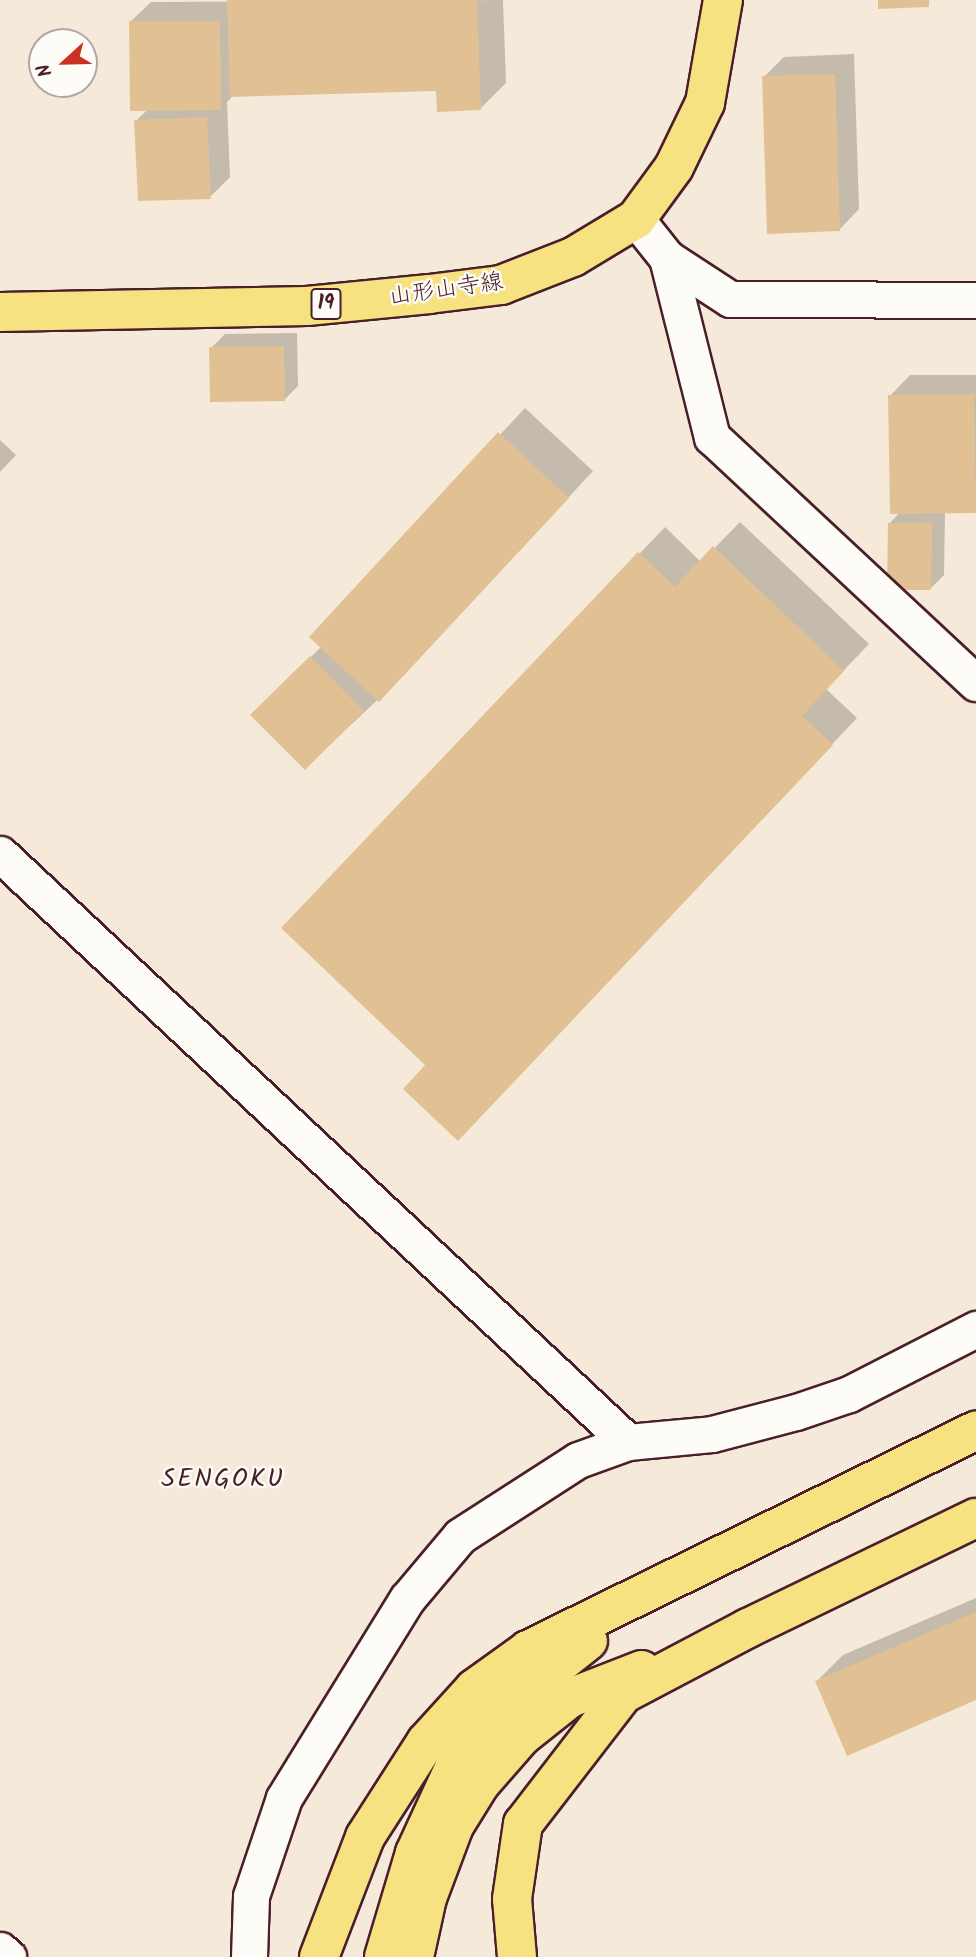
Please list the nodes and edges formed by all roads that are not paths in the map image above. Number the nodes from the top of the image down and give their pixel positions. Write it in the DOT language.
graph roads {
  1 [pos="723,0"];
  2 [pos="636,219"];
  3 [pos="667,258"];
  4 [pos="976,300"];
  5 [pos="0,312"];
  6 [pos="976,682"];
  7 [pos="0,854"];
  8 [pos="976,1329"];
  9 [pos="976,1431"];
  10 [pos="628,1442"];
  11 [pos="976,1518"];
  12 [pos="682,1575"];
  13 [pos="748,1628"];
  14 [pos="0,1950"];
  15 [pos="8,1957"];
  16 [pos="249,1957"];
  17 [pos="319,1957"];
  18 [pos="384,1957"];
  19 [pos="414,1957"];
  20 [pos="517,1957"];
  1 -- 2 [label="main road, 山形山寺線 / 19"];
  2 -- 3 [label="street"];
  2 -- 5 [label="main road, 山形山寺線 / 19"];
  3 -- 4 [label="street"];
  3 -- 6 [label="street"];
  7 -- 10 [label="street"];
  8 -- 10 [label="street"];
  9 -- 12 [label="main road"];
  10 -- 16 [label="street"];
  11 -- 13 [label="main road"];
  12 -- 17 [label="main road"];
  12 -- 18 [label="main road"];
  13 -- 19 [label="main road"];
  13 -- 20 [label="main road"];
  14 -- 15 [label="street"];
}
